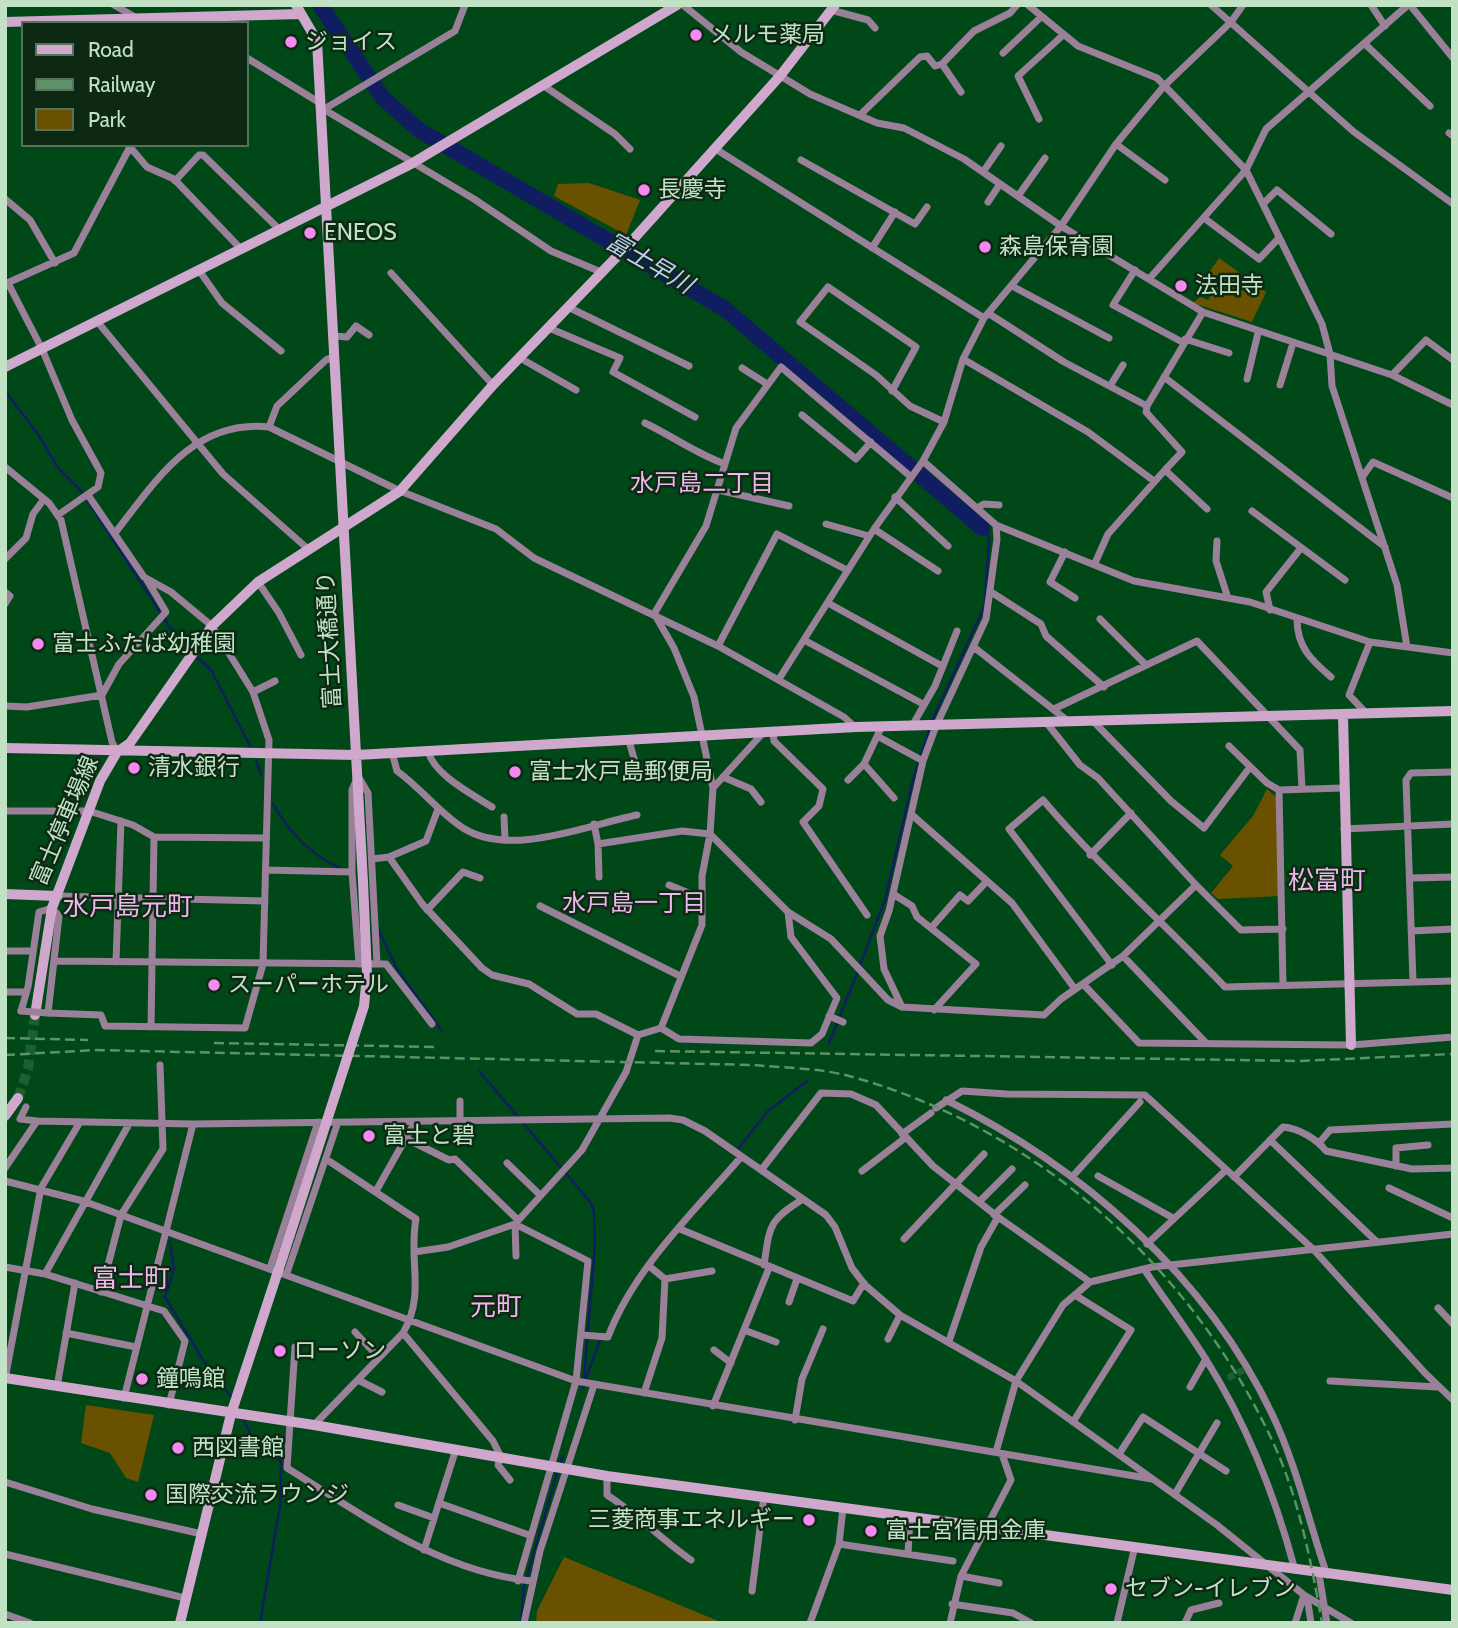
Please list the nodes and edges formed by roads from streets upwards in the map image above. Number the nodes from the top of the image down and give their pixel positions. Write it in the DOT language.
graph roads {
  1 [pos="115,5"];
  2 [pos="465,5"];
  3 [pos="677,5"];
  4 [pos="684,5"];
  5 [pos="1017,5"];
  6 [pos="1028,5"];
  7 [pos="1211,5"];
  8 [pos="1242,5"];
  9 [pos="1371,5"];
  10 [pos="1406,6"];
  11 [pos="833,8"];
  12 [pos="299,10"];
  13 [pos="1041,17"];
  14 [pos="140,21"];
  15 [pos="1231,22"];
  16 [pos="1385,26"];
  17 [pos="875,28"];
  18 [pos="1062,36"];
  19 [pos="1365,44"];
  20 [pos="1003,53"];
  21 [pos="1453,58"];
  22 [pos="248,59"];
  23 [pos="942,64"];
  24 [pos="780,76"];
  25 [pos="544,86"];
  26 [pos="1164,86"];
  27 [pos="961,92"];
  28 [pos="1309,94"];
  29 [pos="1430,106"];
  30 [pos="322,108"];
  31 [pos="860,115"];
  32 [pos="1039,119"];
  33 [pos="1116,144"];
  34 [pos="1001,146"];
  35 [pos="130,147"];
  36 [pos="132,147"];
  37 [pos="714,148"];
  38 [pos="630,149"];
  39 [pos="1045,158"];
  40 [pos="801,160"];
  41 [pos="411,164"];
  42 [pos="1246,170"];
  43 [pos="983,172"];
  44 [pos="1165,180"];
  45 [pos="175,181"];
  46 [pos="1000,184"];
  47 [pos="1018,197"];
  48 [pos="5,200"];
  49 [pos="988,202"];
  50 [pos="1263,204"];
  51 [pos="1453,204"];
  52 [pos="326,207"];
  53 [pos="927,207"];
  54 [pos="895,212"];
  55 [pos="1204,218"];
  56 [pos="1061,226"];
  57 [pos="280,230"];
  58 [pos="1331,234"];
  59 [pos="1279,238"];
  60 [pos="241,248"];
  61 [pos="872,248"];
  62 [pos="55,262"];
  63 [pos="198,269"];
  64 [pos="1135,270"];
  65 [pos="601,272"];
  66 [pos="391,273"];
  67 [pos="1149,279"];
  68 [pos="6,284"];
  69 [pos="1012,286"];
  70 [pos="568,307"];
  71 [pos="1203,312"];
  72 [pos="986,316"];
  73 [pos="96,320"];
  74 [pos="549,328"];
  75 [pos="1258,333"];
  76 [pos="369,335"];
  77 [pos="334,336"];
  78 [pos="1109,338"];
  79 [pos="1185,341"];
  80 [pos="1293,343"];
  81 [pos="42,349"];
  82 [pos="281,351"];
  83 [pos="1229,353"];
  84 [pos="1331,354"];
  85 [pos="335,356"];
  86 [pos="520,358"];
  87 [pos="963,359"];
  88 [pos="1453,360"];
  89 [pos="1123,365"];
  90 [pos="690,366"];
  91 [pos="5,367"];
  92 [pos="742,368"];
  93 [pos="1392,376"];
  94 [pos="1164,377"];
  95 [pos="1247,379"];
  96 [pos="768,384"];
  97 [pos="493,385"];
  98 [pos="1280,385"];
  99 [pos="1110,386"];
  100 [pos="576,390"];
  101 [pos="892,391"];
  102 [pos="1453,405"];
  103 [pos="1147,406"];
  104 [pos="802,415"];
  105 [pos="695,416"];
  106 [pos="944,422"];
  107 [pos="645,423"];
  108 [pos="269,427"];
  109 [pos="871,442"];
  110 [pos="196,443"];
  111 [pos="923,461"];
  112 [pos="342,462"];
  113 [pos="725,464"];
  114 [pos="5,467"];
  115 [pos="1165,470"];
  116 [pos="910,476"];
  117 [pos="1363,476"];
  118 [pos="1154,481"];
  119 [pos="718,490"];
  120 [pos="400,491"];
  121 [pos="88,495"];
  122 [pos="895,497"];
  123 [pos="1453,498"];
  124 [pos="44,499"];
  125 [pos="999,505"];
  126 [pos="789,506"];
  127 [pos="976,508"];
  128 [pos="1207,509"];
  129 [pos="1252,510"];
  130 [pos="58,515"];
  131 [pos="826,524"];
  132 [pos="996,524"];
  133 [pos="346,527"];
  134 [pos="871,532"];
  135 [pos="115,533"];
  136 [pos="1217,541"];
  137 [pos="948,546"];
  138 [pos="1386,547"];
  139 [pos="1301,548"];
  140 [pos="308,549"];
  141 [pos="1065,552"];
  142 [pos="5,559"];
  143 [pos="1095,563"];
  144 [pos="847,570"];
  145 [pos="938,571"];
  146 [pos="144,577"];
  147 [pos="1345,580"];
  148 [pos="258,582"];
  149 [pos="5,592"];
  150 [pos="991,592"];
  151 [pos="1075,598"];
  152 [pos="1228,598"];
  153 [pos="828,603"];
  154 [pos="5,604"];
  155 [pos="1270,610"];
  156 [pos="654,614"];
  157 [pos="1100,619"];
  158 [pos="1297,619"];
  159 [pos="212,626"];
  160 [pos="957,631"];
  161 [pos="804,640"];
  162 [pos="1370,642"];
  163 [pos="718,646"];
  164 [pos="1407,647"];
  165 [pos="975,648"];
  166 [pos="1452,653"];
  167 [pos="301,655"];
  168 [pos="1146,665"];
  169 [pos="942,666"];
  170 [pos="1331,677"];
  171 [pos="779,679"];
  172 [pos="275,681"];
  173 [pos="1104,688"];
  174 [pos="253,692"];
  175 [pos="102,695"];
  176 [pos="923,704"];
  177 [pos="5,706"];
  178 [pos="1054,709"];
  179 [pos="1453,711"];
  180 [pos="1368,714"];
  181 [pos="1343,715"];
  182 [pos="1268,718"];
  183 [pos="1070,722"];
  184 [pos="1094,722"];
  185 [pos="1046,723"];
  186 [pos="926,726"];
  187 [pos="856,727"];
  188 [pos="880,732"];
  189 [pos="767,734"];
  190 [pos="702,738"];
  191 [pos="629,741"];
  192 [pos="1229,746"];
  193 [pos="5,748"];
  194 [pos="428,751"];
  195 [pos="117,752"];
  196 [pos="392,752"];
  197 [pos="269,754"];
  198 [pos="357,755"];
  199 [pos="922,761"];
  200 [pos="864,764"];
  201 [pos="1250,767"];
  202 [pos="1453,772"];
  203 [pos="358,776"];
  204 [pos="639,776"];
  205 [pos="723,777"];
  206 [pos="849,780"];
  207 [pos="1343,788"];
  208 [pos="713,789"];
  209 [pos="1302,789"];
  210 [pos="1279,790"];
  211 [pos="894,798"];
  212 [pos="761,802"];
  213 [pos="492,807"];
  214 [pos="438,809"];
  215 [pos="5,811"];
  216 [pos="89,811"];
  217 [pos="1131,813"];
  218 [pos="911,814"];
  219 [pos="637,815"];
  220 [pos="504,817"];
  221 [pos="121,821"];
  222 [pos="594,824"];
  223 [pos="1453,824"];
  224 [pos="1408,826"];
  225 [pos="1344,829"];
  226 [pos="710,834"];
  227 [pos="154,837"];
  228 [pos="266,838"];
  229 [pos="505,839"];
  230 [pos="598,844"];
  231 [pos="1090,855"];
  232 [pos="388,857"];
  233 [pos="372,859"];
  234 [pos="265,870"];
  235 [pos="352,872"];
  236 [pos="599,877"];
  237 [pos="1453,877"];
  238 [pos="480,878"];
  239 [pos="1411,878"];
  240 [pos="987,881"];
  241 [pos="1196,885"];
  242 [pos="669,886"];
  243 [pos="5,894"];
  244 [pos="893,894"];
  245 [pos="57,895"];
  246 [pos="701,898"];
  247 [pos="117,899"];
  248 [pos="153,900"];
  249 [pos="265,901"];
  250 [pos="540,906"];
  251 [pos="52,908"];
  252 [pos="428,910"];
  253 [pos="788,912"];
  254 [pos="867,915"];
  255 [pos="1160,919"];
  256 [pos="931,928"];
  257 [pos="1283,929"];
  258 [pos="1453,929"];
  259 [pos="1411,931"];
  260 [pos="5,951"];
  261 [pos="33,951"];
  262 [pos="1123,956"];
  263 [pos="55,961"];
  264 [pos="116,962"];
  265 [pos="377,962"];
  266 [pos="151,964"];
  267 [pos="263,964"];
  268 [pos="359,964"];
  269 [pos="1112,965"];
  270 [pos="680,976"];
  271 [pos="1453,981"];
  272 [pos="1413,982"];
  273 [pos="1348,984"];
  274 [pos="1084,985"];
  275 [pos="1283,985"];
  276 [pos="1074,989"];
  277 [pos="5,992"];
  278 [pos="24,992"];
  279 [pos="902,1007"];
  280 [pos="934,1010"];
  281 [pos="48,1013"];
  282 [pos="35,1016"];
  283 [pos="432,1024"];
  284 [pos="151,1027"];
  285 [pos="661,1028"];
  286 [pos="638,1035"];
  287 [pos="1453,1037"];
  288 [pos="1206,1043"];
  289 [pos="1351,1045"];
  290 [pos="160,1065"];
  291 [pos="18,1098"];
  292 [pos="946,1100"];
  293 [pos="460,1101"];
  294 [pos="1140,1102"];
  295 [pos="26,1107"];
  296 [pos="5,1116"];
  297 [pos="599,1119"];
  298 [pos="37,1121"];
  299 [pos="80,1122"];
  300 [pos="318,1122"];
  301 [pos="338,1122"];
  302 [pos="415,1122"];
  303 [pos="460,1122"];
  304 [pos="129,1124"];
  305 [pos="163,1124"];
  306 [pos="193,1124"];
  307 [pos="1453,1124"];
  308 [pos="904,1136"];
  309 [pos="407,1139"];
  310 [pos="1270,1140"];
  311 [pos="1320,1143"];
  312 [pos="1428,1145"];
  313 [pos="737,1154"];
  314 [pos="984,1154"];
  315 [pos="326,1159"];
  316 [pos="507,1163"];
  317 [pos="1396,1166"];
  318 [pos="5,1168"];
  319 [pos="1453,1168"];
  320 [pos="762,1169"];
  321 [pos="1012,1169"];
  322 [pos="1226,1170"];
  323 [pos="862,1171"];
  324 [pos="1098,1176"];
  325 [pos="1072,1177"];
  326 [pos="1234,1177"];
  327 [pos="5,1181"];
  328 [pos="956,1184"];
  329 [pos="1025,1185"];
  330 [pos="41,1188"];
  331 [pos="1389,1188"];
  332 [pos="376,1191"];
  333 [pos="540,1195"];
  334 [pos="803,1199"];
  335 [pos="83,1201"];
  336 [pos="979,1202"];
  337 [pos="121,1215"];
  338 [pos="996,1216"];
  339 [pos="1173,1218"];
  340 [pos="1453,1218"];
  341 [pos="517,1222"];
  342 [pos="680,1229"];
  343 [pos="167,1232"];
  344 [pos="1453,1234"];
  345 [pos="904,1239"];
  346 [pos="1377,1242"];
  347 [pos="1147,1244"];
  348 [pos="1313,1250"];
  349 [pos="414,1252"];
  350 [pos="516,1256"];
  351 [pos="1169,1265"];
  352 [pos="649,1266"];
  353 [pos="767,1266"];
  354 [pos="5,1267"];
  355 [pos="1144,1269"];
  356 [pos="24,1270"];
  357 [pos="279,1271"];
  358 [pos="712,1271"];
  359 [pos="45,1274"];
  360 [pos="665,1279"];
  361 [pos="797,1279"];
  362 [pos="1090,1282"];
  363 [pos="75,1283"];
  364 [pos="864,1283"];
  365 [pos="101,1292"];
  366 [pos="1075,1295"];
  367 [pos="789,1302"];
  368 [pos="146,1306"];
  369 [pos="1438,1308"];
  370 [pos="900,1315"];
  371 [pos="411,1321"];
  372 [pos="1453,1324"];
  373 [pos="824,1329"];
  374 [pos="744,1330"];
  375 [pos="355,1332"];
  376 [pos="66,1333"];
  377 [pos="404,1333"];
  378 [pos="582,1335"];
  379 [pos="888,1339"];
  380 [pos="949,1341"];
  381 [pos="776,1342"];
  382 [pos="136,1347"];
  383 [pos="295,1347"];
  384 [pos="714,1350"];
  385 [pos="379,1357"];
  386 [pos="1206,1359"];
  387 [pos="731,1363"];
  388 [pos="1228,1378"];
  389 [pos="5,1379"];
  390 [pos="360,1381"];
  391 [pos="1016,1381"];
  392 [pos="1330,1381"];
  393 [pos="578,1382"];
  394 [pos="1219,1382"];
  395 [pos="593,1385"];
  396 [pos="57,1387"];
  397 [pos="1190,1387"];
  398 [pos="1437,1387"];
  399 [pos="382,1392"];
  400 [pos="644,1393"];
  401 [pos="124,1399"];
  402 [pos="1453,1400"];
  403 [pos="169,1405"];
  404 [pos="713,1406"];
  405 [pos="231,1413"];
  406 [pos="794,1420"];
  407 [pos="1073,1422"];
  408 [pos="291,1423"];
  409 [pos="1217,1423"];
  410 [pos="314,1425"];
  411 [pos="456,1449"];
  412 [pos="999,1453"];
  413 [pos="1119,1454"];
  414 [pos="1198,1454"];
  415 [pos="501,1457"];
  416 [pos="551,1465"];
  417 [pos="568,1469"];
  418 [pos="1226,1471"];
  419 [pos="607,1476"];
  420 [pos="1152,1479"];
  421 [pos="510,1480"];
  422 [pos="5,1482"];
  423 [pos="1175,1494"];
  424 [pos="764,1496"];
  425 [pos="439,1503"];
  426 [pos="398,1505"];
  427 [pos="843,1508"];
  428 [pos="910,1517"];
  429 [pos="434,1518"];
  430 [pos="989,1528"];
  431 [pos="202,1534"];
  432 [pos="529,1535"];
  433 [pos="839,1544"];
  434 [pos="1135,1546"];
  435 [pos="424,1550"];
  436 [pos="5,1554"];
  437 [pos="908,1554"];
  438 [pos="691,1560"];
  439 [pos="953,1561"];
  440 [pos="1263,1564"];
  441 [pos="1296,1571"];
  442 [pos="1323,1574"];
  443 [pos="961,1576"];
  444 [pos="524,1580"];
  445 [pos="999,1583"];
  446 [pos="1453,1590"];
  447 [pos="752,1591"];
  448 [pos="1306,1596"];
  449 [pos="185,1598"];
  450 [pos="1219,1603"];
  451 [pos="952,1604"];
  452 [pos="1324,1608"];
  453 [pos="5,1614"];
  454 [pos="27,1622"];
  455 [pos="180,1623"];
  456 [pos="524,1623"];
  457 [pos="810,1623"];
  458 [pos="950,1623"];
  459 [pos="1031,1623"];
  460 [pos="1117,1623"];
  461 [pos="1185,1623"];
  462 [pos="1295,1623"];
  463 [pos="1311,1623"];
  464 [pos="1327,1623"];
  465 [pos="1351,1623"];
  1 -- 14 [label="street"];
  2 -- 30 [label="street"];
  3 -- 25 [label="street"];
  4 -- 24 [label="street"];
  5 -- 23 [label="street"];
  6 -- 13 [label="street"];
  7 -- 15 [label="street"];
  8 -- 15 [label="street"];
  9 -- 16 [label="street"];
  10 -- 16 [label="street"];
  10 -- 21 [label="street"];
  11 -- 17 [label="street"];
  11 -- 24 [label="street"];
  12 -- 14 [label="street"];
  12 -- 30 [label="street, 富士大橋通り"];
  13 -- 18 [label="street"];
  13 -- 20 [label="street"];
  15 -- 26 [label="street"];
  15 -- 28 [label="street"];
  16 -- 19 [label="street"];
  18 -- 26 [label="street"];
  18 -- 32 [label="street"];
  19 -- 28 [label="street"];
  19 -- 29 [label="street"];
  22 -- 30 [label="street"];
  23 -- 27 [label="street"];
  23 -- 31 [label="street"];
  24 -- 31 [label="street"];
  24 -- 37 [label="street"];
  25 -- 38 [label="street"];
  25 -- 41 [label="street"];
  26 -- 33 [label="street"];
  26 -- 42 [label="street"];
  28 -- 42 [label="street"];
  28 -- 51 [label="street"];
  30 -- 41 [label="street"];
  30 -- 52 [label="street, 富士大橋通り"];
  31 -- 43 [label="street"];
  33 -- 44 [label="street"];
  33 -- 56 [label="street"];
  34 -- 43 [label="street"];
  35 -- 62 [label="street"];
  36 -- 45 [label="street"];
  37 -- 61 [label="street"];
  37 -- 65 [label="street"];
  39 -- 47 [label="street"];
  40 -- 54 [label="street"];
  41 -- 52 [label="street"];
  41 -- 65 [label="street"];
  42 -- 50 [label="street"];
  42 -- 55 [label="street"];
  43 -- 46 [label="street"];
  45 -- 57 [label="street"];
  45 -- 60 [label="street"];
  46 -- 47 [label="street"];
  46 -- 49 [label="street"];
  47 -- 56 [label="street"];
  48 -- 62 [label="street"];
  50 -- 58 [label="street"];
  50 -- 59 [label="street"];
  52 -- 57 [label="street"];
  52 -- 77 [label="street, 富士大橋通り"];
  53 -- 54 [label="street"];
  54 -- 61 [label="street"];
  55 -- 59 [label="street"];
  55 -- 67 [label="street"];
  56 -- 64 [label="street"];
  56 -- 69 [label="street"];
  57 -- 60 [label="street"];
  59 -- 84 [label="street"];
  60 -- 63 [label="street"];
  61 -- 72 [label="street"];
  62 -- 68 [label="street"];
  63 -- 73 [label="street"];
  63 -- 82 [label="street"];
  64 -- 67 [label="street"];
  64 -- 79 [label="street"];
  65 -- 70 [label="street"];
  66 -- 97 [label="street"];
  67 -- 71 [label="street"];
  68 -- 81 [label="street"];
  69 -- 72 [label="street"];
  69 -- 78 [label="street"];
  70 -- 74 [label="street"];
  70 -- 90 [label="street"];
  71 -- 75 [label="street"];
  71 -- 79 [label="street"];
  72 -- 87 [label="street"];
  72 -- 99 [label="street"];
  73 -- 81 [label="street"];
  73 -- 110 [label="street"];
  74 -- 86 [label="street"];
  74 -- 105 [label="street"];
  75 -- 80 [label="street"];
  75 -- 95 [label="street"];
  76 -- 77 [label="street"];
  77 -- 85 [label="street, 富士大橋通り"];
  79 -- 83 [label="street"];
  79 -- 94 [label="street"];
  80 -- 84 [label="street"];
  80 -- 98 [label="street"];
  81 -- 91 [label="street"];
  81 -- 121 [label="street"];
  84 -- 93 [label="street"];
  84 -- 117 [label="street"];
  85 -- 108 [label="street"];
  85 -- 112 [label="street, 富士大橋通り"];
  86 -- 97 [label="street"];
  86 -- 100 [label="street"];
  87 -- 106 [label="street"];
  87 -- 118 [label="street"];
  88 -- 93 [label="street"];
  89 -- 99 [label="street"];
  92 -- 96 [label="street"];
  93 -- 102 [label="street"];
  94 -- 103 [label="street"];
  94 -- 138 [label="street"];
  96 -- 109 [label="street"];
  96 -- 113 [label="street"];
  97 -- 120 [label="street"];
  99 -- 103 [label="street"];
  101 -- 101 [label="street"];
  101 -- 106 [label="street"];
  103 -- 115 [label="street"];
  104 -- 109 [label="street"];
  106 -- 111 [label="street"];
  107 -- 113 [label="street"];
  108 -- 110 [label="street"];
  108 -- 112 [label="street"];
  109 -- 116 [label="street"];
  110 -- 135 [label="street"];
  110 -- 140 [label="street"];
  111 -- 116 [label="street"];
  111 -- 127 [label="street"];
  112 -- 120 [label="street"];
  112 -- 133 [label="street, 富士大橋通り"];
  113 -- 119 [label="street"];
  114 -- 124 [label="street"];
  115 -- 118 [label="street"];
  115 -- 128 [label="street"];
  116 -- 122 [label="street"];
  117 -- 123 [label="street"];
  117 -- 138 [label="street"];
  118 -- 143 [label="street"];
  119 -- 126 [label="street"];
  119 -- 156 [label="street"];
  120 -- 133 [label="street"];
  120 -- 156 [label="street"];
  121 -- 130 [label="street"];
  121 -- 135 [label="street"];
  122 -- 134 [label="street"];
  122 -- 137 [label="street"];
  124 -- 130 [label="street"];
  124 -- 142 [label="street"];
  125 -- 127 [label="street"];
  127 -- 132 [label="street"];
  129 -- 139 [label="street"];
  130 -- 175 [label="street"];
  131 -- 134 [label="street"];
  132 -- 141 [label="street"];
  132 -- 150 [label="street"];
  133 -- 140 [label="street"];
  133 -- 198 [label="street, 富士大橋通り"];
  134 -- 144 [label="street"];
  134 -- 145 [label="street"];
  135 -- 146 [label="street"];
  136 -- 152 [label="street"];
  138 -- 164 [label="street"];
  139 -- 147 [label="street"];
  139 -- 155 [label="street"];
  140 -- 148 [label="street"];
  141 -- 143 [label="street"];
  141 -- 151 [label="street"];
  143 -- 152 [label="street"];
  144 -- 153 [label="street"];
  144 -- 163 [label="street"];
  146 -- 159 [label="street"];
  146 -- 175 [label="street"];
  148 -- 159 [label="street"];
  148 -- 167 [label="street"];
  149 -- 154 [label="street"];
  150 -- 165 [label="street"];
  150 -- 173 [label="street"];
  152 -- 155 [label="street"];
  153 -- 161 [label="street"];
  153 -- 169 [label="street"];
  155 -- 158 [label="street"];
  156 -- 163 [label="street"];
  156 -- 190 [label="street"];
  157 -- 168 [label="street"];
  158 -- 162 [label="street"];
  158 -- 170 [label="street"];
  159 -- 174 [label="street"];
  159 -- 195 [label="street"];
  160 -- 169 [label="street"];
  161 -- 171 [label="street"];
  161 -- 176 [label="street"];
  162 -- 164 [label="street"];
  162 -- 180 [label="street"];
  163 -- 171 [label="street"];
  164 -- 166 [label="street"];
  165 -- 178 [label="street"];
  165 -- 186 [label="street"];
  168 -- 173 [label="street"];
  168 -- 182 [label="street"];
  169 -- 176 [label="street"];
  171 -- 187 [label="street"];
  172 -- 174 [label="street"];
  173 -- 178 [label="street"];
  174 -- 197 [label="street"];
  175 -- 177 [label="street"];
  175 -- 195 [label="street"];
  176 -- 186 [label="street"];
  178 -- 183 [label="street"];
  179 -- 180 [label="street"];
  180 -- 181 [label="street"];
  181 -- 182 [label="street"];
  181 -- 207 [label="street"];
  182 -- 184 [label="street"];
  182 -- 209 [label="street"];
  183 -- 184 [label="street"];
  183 -- 185 [label="street"];
  184 -- 201 [label="street"];
  185 -- 186 [label="street"];
  185 -- 217 [label="street"];
  186 -- 188 [label="street"];
  186 -- 199 [label="street"];
  187 -- 188 [label="street"];
  187 -- 189 [label="street"];
  188 -- 199 [label="street"];
  188 -- 200 [label="street"];
  189 -- 190 [label="street"];
  189 -- 205 [label="street"];
  189 -- 254 [label="street"];
  190 -- 191 [label="street"];
  190 -- 208 [label="street"];
  191 -- 194 [label="street"];
  191 -- 204 [label="street"];
  192 -- 201 [label="street"];
  193 -- 195 [label="street, 富士停車場線"];
  194 -- 196 [label="street"];
  194 -- 213 [label="street"];
  195 -- 197 [label="street"];
  195 -- 216 [label="street, 富士停車場線"];
  196 -- 198 [label="street"];
  196 -- 214 [label="street"];
  197 -- 198 [label="street"];
  197 -- 228 [label="street"];
  198 -- 203 [label="street, 富士大橋通り"];
  199 -- 218 [label="street"];
  200 -- 206 [label="street"];
  200 -- 211 [label="street"];
  201 -- 210 [label="street"];
  202 -- 224 [label="street"];
  203 -- 233 [label="street"];
  203 -- 235 [label="street"];
  203 -- 357 [label="street, 富士大橋通り, bridge"];
  205 -- 208 [label="street"];
  205 -- 212 [label="street"];
  207 -- 209 [label="street"];
  207 -- 225 [label="street"];
  208 -- 226 [label="street"];
  209 -- 210 [label="street"];
  210 -- 257 [label="street"];
  214 -- 229 [label="street"];
  214 -- 232 [label="street"];
  215 -- 216 [label="street"];
  216 -- 221 [label="street"];
  216 -- 245 [label="street, 富士停車場線"];
  217 -- 231 [label="street"];
  217 -- 241 [label="street"];
  218 -- 240 [label="street"];
  218 -- 244 [label="street"];
  219 -- 222 [label="street"];
  220 -- 229 [label="street"];
  221 -- 227 [label="street"];
  221 -- 247 [label="street"];
  222 -- 229 [label="street"];
  222 -- 230 [label="street"];
  223 -- 224 [label="street"];
  224 -- 225 [label="street"];
  224 -- 239 [label="street"];
  225 -- 273 [label="street"];
  226 -- 230 [label="street"];
  226 -- 246 [label="street"];
  226 -- 253 [label="street"];
  227 -- 228 [label="street"];
  227 -- 248 [label="street"];
  228 -- 234 [label="street"];
  230 -- 236 [label="street"];
  231 -- 255 [label="street"];
  231 -- 269 [label="street"];
  232 -- 233 [label="street"];
  232 -- 252 [label="street"];
  233 -- 265 [label="street"];
  234 -- 235 [label="street"];
  234 -- 249 [label="street"];
  235 -- 268 [label="street"];
  237 -- 239 [label="street"];
  238 -- 252 [label="street"];
  239 -- 259 [label="street"];
  240 -- 256 [label="street"];
  240 -- 276 [label="street"];
  241 -- 255 [label="street"];
  241 -- 257 [label="street"];
  242 -- 246 [label="street"];
  243 -- 245 [label="street"];
  244 -- 256 [label="street"];
  244 -- 279 [label="street"];
  245 -- 247 [label="street"];
  245 -- 251 [label="street, 富士停車場線"];
  246 -- 270 [label="street"];
  247 -- 248 [label="street"];
  247 -- 264 [label="street"];
  248 -- 249 [label="street"];
  248 -- 266 [label="street"];
  249 -- 267 [label="street"];
  250 -- 270 [label="street"];
  251 -- 261 [label="street"];
  251 -- 263 [label="street"];
  251 -- 282 [label="street, 富士停車場線"];
  252 -- 286 [label="street"];
  253 -- 279 [label="street"];
  253 -- 285 [label="street"];
  255 -- 262 [label="street"];
  255 -- 275 [label="street"];
  256 -- 280 [label="street"];
  257 -- 275 [label="street"];
  258 -- 259 [label="street"];
  259 -- 272 [label="street"];
  260 -- 261 [label="street"];
  261 -- 278 [label="street"];
  262 -- 269 [label="street"];
  262 -- 288 [label="street"];
  263 -- 264 [label="street"];
  263 -- 281 [label="street"];
  264 -- 266 [label="street"];
  265 -- 268 [label="street"];
  265 -- 283 [label="street"];
  266 -- 267 [label="street"];
  266 -- 284 [label="street"];
  267 -- 268 [label="street"];
  267 -- 284 [label="street"];
  269 -- 274 [label="street"];
  270 -- 285 [label="street"];
  271 -- 272 [label="street"];
  272 -- 273 [label="street"];
  273 -- 275 [label="street"];
  273 -- 289 [label="street"];
  274 -- 276 [label="street"];
  274 -- 288 [label="street"];
  276 -- 280 [label="street"];
  277 -- 278 [label="street"];
  278 -- 281 [label="street, bridge"];
  279 -- 280 [label="street"];
  281 -- 284 [label="street"];
  285 -- 286 [label="street"];
  286 -- 297 [label="street"];
  287 -- 289 [label="street"];
  288 -- 289 [label="street"];
  290 -- 305 [label="street"];
  291 -- 296 [label="street"];
  292 -- 308 [label="street"];
  292 -- 322 [label="street"];
  292 -- 325 [label="street"];
  293 -- 303 [label="street"];
  294 -- 325 [label="street"];
  295 -- 298 [label="street"];
  297 -- 303 [label="street"];
  297 -- 313 [label="street"];
  297 -- 333 [label="street"];
  298 -- 299 [label="street"];
  298 -- 318 [label="street"];
  299 -- 304 [label="street"];
  299 -- 330 [label="street"];
  300 -- 301 [label="street"];
  300 -- 306 [label="street"];
  300 -- 357 [label="street"];
  301 -- 302 [label="street"];
  301 -- 315 [label="street"];
  302 -- 303 [label="street"];
  302 -- 309 [label="street"];
  304 -- 305 [label="street"];
  304 -- 335 [label="street"];
  305 -- 306 [label="street"];
  305 -- 337 [label="street"];
  306 -- 343 [label="street"];
  307 -- 311 [label="street"];
  308 -- 320 [label="street"];
  308 -- 323 [label="street"];
  308 -- 328 [label="street"];
  309 -- 332 [label="street"];
  309 -- 341 [label="street"];
  310 -- 311 [label="street"];
  310 -- 326 [label="street"];
  310 -- 346 [label="street"];
  311 -- 317 [label="street"];
  312 -- 317 [label="street"];
  313 -- 320 [label="street"];
  313 -- 342 [label="street"];
  314 -- 328 [label="street"];
  315 -- 332 [label="street"];
  315 -- 357 [label="street"];
  316 -- 333 [label="street"];
  317 -- 319 [label="street"];
  320 -- 334 [label="street"];
  321 -- 336 [label="street"];
  322 -- 326 [label="street"];
  322 -- 339 [label="street"];
  324 -- 339 [label="street"];
  325 -- 347 [label="street"];
  326 -- 348 [label="street"];
  327 -- 330 [label="street"];
  328 -- 336 [label="street"];
  328 -- 345 [label="street"];
  329 -- 338 [label="street"];
  330 -- 335 [label="street"];
  330 -- 356 [label="street"];
  331 -- 340 [label="street"];
  332 -- 349 [label="street"];
  333 -- 341 [label="street"];
  334 -- 353 [label="street"];
  334 -- 364 [label="street"];
  335 -- 337 [label="street"];
  335 -- 359 [label="street"];
  336 -- 338 [label="street"];
  337 -- 343 [label="street"];
  337 -- 365 [label="street"];
  338 -- 362 [label="street"];
  338 -- 380 [label="street"];
  339 -- 347 [label="street"];
  341 -- 349 [label="street"];
  341 -- 350 [label="street"];
  341 -- 378 [label="street"];
  342 -- 352 [label="street"];
  342 -- 353 [label="street"];
  343 -- 357 [label="street"];
  343 -- 368 [label="street"];
  344 -- 346 [label="street"];
  346 -- 348 [label="street"];
  347 -- 351 [label="street"];
  348 -- 351 [label="street"];
  348 -- 398 [label="street"];
  349 -- 371 [label="street"];
  351 -- 355 [label="street"];
  351 -- 442 [label="street"];
  352 -- 360 [label="street"];
  352 -- 378 [label="street"];
  353 -- 361 [label="street"];
  353 -- 374 [label="street"];
  354 -- 356 [label="street"];
  355 -- 362 [label="street"];
  355 -- 386 [label="street"];
  356 -- 359 [label="street"];
  356 -- 389 [label="street"];
  357 -- 371 [label="street"];
  357 -- 405 [label="street, 富士大橋通り"];
  358 -- 360 [label="street"];
  359 -- 363 [label="street"];
  360 -- 400 [label="street"];
  361 -- 364 [label="street"];
  361 -- 367 [label="street"];
  362 -- 366 [label="street"];
  363 -- 365 [label="street"];
  363 -- 376 [label="street"];
  364 -- 370 [label="street"];
  365 -- 368 [label="street"];
  366 -- 391 [label="street"];
  366 -- 407 [label="street"];
  368 -- 382 [label="street"];
  368 -- 403 [label="street"];
  369 -- 372 [label="street"];
  370 -- 379 [label="street"];
  370 -- 380 [label="street"];
  371 -- 377 [label="street"];
  371 -- 393 [label="street"];
  373 -- 406 [label="street"];
  374 -- 381 [label="street"];
  374 -- 387 [label="street"];
  375 -- 385 [label="street"];
  376 -- 382 [label="street"];
  376 -- 396 [label="street"];
  377 -- 385 [label="street"];
  377 -- 415 [label="street"];
  378 -- 393 [label="street"];
  380 -- 391 [label="street"];
  382 -- 401 [label="street"];
  383 -- 408 [label="street"];
  384 -- 387 [label="street"];
  385 -- 390 [label="street"];
  386 -- 394 [label="street"];
  386 -- 397 [label="street"];
  387 -- 404 [label="street"];
  388 -- 394 [label="street"];
  389 -- 396 [label="street"];
  390 -- 399 [label="street"];
  390 -- 410 [label="street"];
  391 -- 407 [label="street"];
  391 -- 412 [label="street"];
  392 -- 398 [label="street"];
  393 -- 395 [label="street"];
  393 -- 416 [label="street"];
  394 -- 441 [label="street"];
  395 -- 400 [label="street"];
  395 -- 417 [label="street"];
  396 -- 401 [label="street"];
  398 -- 402 [label="street"];
  400 -- 404 [label="street"];
  401 -- 403 [label="street"];
  403 -- 405 [label="street"];
  404 -- 406 [label="street"];
  405 -- 408 [label="street"];
  405 -- 431 [label="street, 富士大橋通り"];
  406 -- 412 [label="street"];
  407 -- 413 [label="street"];
  408 -- 410 [label="street"];
  408 -- 435 [label="street"];
  409 -- 414 [label="street"];
  410 -- 411 [label="street"];
  411 -- 415 [label="street"];
  411 -- 425 [label="street"];
  412 -- 420 [label="street"];
  412 -- 430 [label="street"];
  413 -- 414 [label="street"];
  413 -- 420 [label="street"];
  414 -- 418 [label="street"];
  414 -- 423 [label="street"];
  415 -- 416 [label="street"];
  415 -- 421 [label="street"];
  416 -- 417 [label="street"];
  416 -- 432 [label="street"];
  417 -- 419 [label="street"];
  417 -- 444 [label="street"];
  419 -- 424 [label="street"];
  419 -- 438 [label="street"];
  420 -- 423 [label="street"];
  422 -- 431 [label="street"];
  423 -- 440 [label="street"];
  424 -- 427 [label="street"];
  424 -- 447 [label="street"];
  425 -- 429 [label="street"];
  425 -- 432 [label="street"];
  426 -- 429 [label="street"];
  427 -- 428 [label="street"];
  427 -- 433 [label="street"];
  428 -- 430 [label="street"];
  428 -- 437 [label="street"];
  429 -- 435 [label="street"];
  430 -- 434 [label="street"];
  430 -- 443 [label="street"];
  431 -- 449 [label="street, 富士大橋通り"];
  432 -- 444 [label="street"];
  433 -- 437 [label="street"];
  433 -- 457 [label="street"];
  434 -- 440 [label="street"];
  434 -- 460 [label="street"];
  435 -- 444 [label="street"];
  436 -- 449 [label="street"];
  437 -- 439 [label="street"];
  440 -- 441 [label="street"];
  440 -- 448 [label="street"];
  441 -- 442 [label="street"];
  442 -- 446 [label="street"];
  442 -- 452 [label="street"];
  443 -- 445 [label="street"];
  443 -- 451 [label="street"];
  444 -- 456 [label="street"];
  448 -- 452 [label="street"];
  448 -- 462 [label="street"];
  448 -- 463 [label="street"];
  449 -- 455 [label="street, 富士大橋通り"];
  450 -- 461 [label="street"];
  451 -- 458 [label="street"];
  451 -- 459 [label="street"];
  452 -- 464 [label="street"];
  452 -- 465 [label="street"];
  453 -- 454 [label="street"];
}
